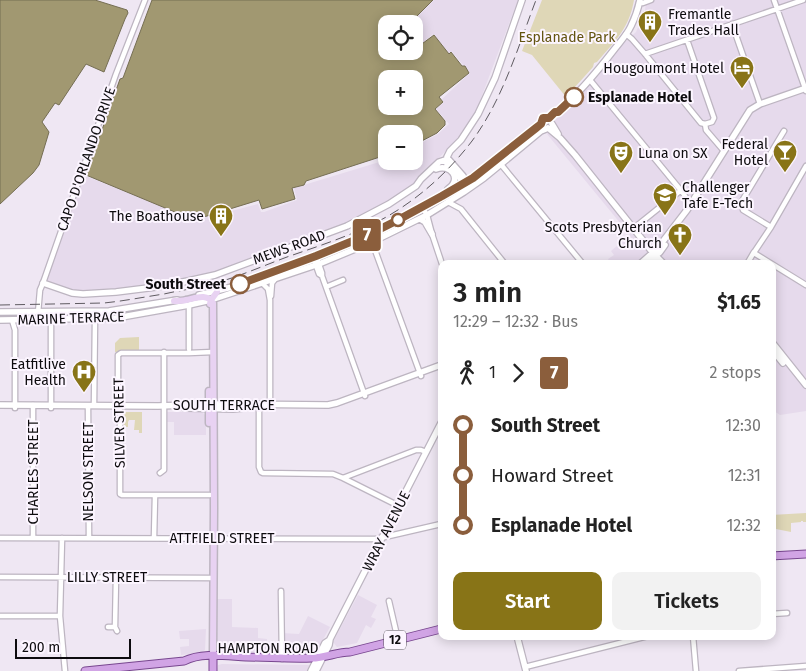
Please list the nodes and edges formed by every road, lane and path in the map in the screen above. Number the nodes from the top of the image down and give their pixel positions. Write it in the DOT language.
graph roads {
  1 [pos="144,0"];
  2 [pos="522,0"];
  3 [pos="651,0"];
  4 [pos="774,0"];
  5 [pos="803,0"];
  6 [pos="639,1"];
  7 [pos="778,9"];
  8 [pos="732,24"];
  9 [pos="626,34"];
  10 [pos="687,40"];
  11 [pos="645,54"];
  12 [pos="590,80"];
  13 [pos="806,89"];
  14 [pos="760,104"];
  15 [pos="752,110"];
  16 [pos="548,124"];
  17 [pos="704,124"];
  18 [pos="784,131"];
  19 [pos="724,151"];
  20 [pos="448,159"];
  21 [pos="499,161"];
  22 [pos="806,166"];
  23 [pos="436,169"];
  24 [pos="451,172"];
  25 [pos="484,178"];
  26 [pos="465,181"];
  27 [pos="419,183"];
  28 [pos="464,192"];
  29 [pos="682,192"];
  30 [pos="442,196"];
  31 [pos="696,196"];
  32 [pos="448,202"];
  33 [pos="690,204"];
  34 [pos="422,207"];
  35 [pos="427,215"];
  36 [pos="420,219"];
  37 [pos="763,222"];
  38 [pos="771,227"];
  39 [pos="634,228"];
  40 [pos="432,234"];
  41 [pos="372,242"];
  42 [pos="754,252"];
  43 [pos="655,254"];
  44 [pos="314,256"];
  45 [pos="441,260"];
  46 [pos="503,260"];
  47 [pos="581,260"];
  48 [pos="646,260"];
  49 [pos="649,260"];
  50 [pos="660,260"];
  51 [pos="750,260"];
  52 [pos="767,260"];
  53 [pos="317,264"];
  54 [pos="776,266"];
  55 [pos="276,278"];
  56 [pos="343,280"];
  57 [pos="43,283"];
  58 [pos="262,283"];
  59 [pos="806,285"];
  60 [pos="326,287"];
  61 [pos="218,294"];
  62 [pos="174,300"];
  63 [pos="211,300"];
  64 [pos="270,300"];
  65 [pos="204,302"];
  66 [pos="189,305"];
  67 [pos="0,312"];
  68 [pos="38,312"];
  69 [pos="212,316"];
  70 [pos="95,319"];
  71 [pos="0,320"];
  72 [pos="12,320"];
  73 [pos="38,320"];
  74 [pos="51,320"];
  75 [pos="776,347"];
  76 [pos="189,349"];
  77 [pos="164,352"];
  78 [pos="212,352"];
  79 [pos="776,354"];
  80 [pos="438,368"];
  81 [pos="420,374"];
  82 [pos="806,385"];
  83 [pos="806,389"];
  84 [pos="365,395"];
  85 [pos="90,406"];
  86 [pos="0,407"];
  87 [pos="15,407"];
  88 [pos="33,407"];
  89 [pos="51,407"];
  90 [pos="119,407"];
  91 [pos="164,407"];
  92 [pos="211,407"];
  93 [pos="270,407"];
  94 [pos="262,408"];
  95 [pos="438,431"];
  96 [pos="425,454"];
  97 [pos="160,473"];
  98 [pos="343,478"];
  99 [pos="210,495"];
  100 [pos="155,496"];
  101 [pos="398,506"];
  102 [pos="438,525"];
  103 [pos="0,538"];
  104 [pos="32,538"];
  105 [pos="62,538"];
  106 [pos="88,538"];
  107 [pos="154,538"];
  108 [pos="212,538"];
  109 [pos="382,539"];
  110 [pos="806,552"];
  111 [pos="776,555"];
  112 [pos="0,577"];
  113 [pos="61,577"];
  114 [pos="116,577"];
  115 [pos="212,578"];
  116 [pos="281,591"];
  117 [pos="389,601"];
  118 [pos="787,613"];
  119 [pos="776,614"];
  120 [pos="0,616"];
  121 [pos="60,616"];
  122 [pos="108,627"];
  123 [pos="438,630"];
  124 [pos="398,640"];
  125 [pos="518,640"];
  126 [pos="633,640"];
  127 [pos="693,640"];
  128 [pos="329,642"];
  129 [pos="339,652"];
  130 [pos="350,652"];
  131 [pos="211,658"];
  132 [pos="282,659"];
  133 [pos="319,659"];
  134 [pos="806,666"];
  135 [pos="526,669"];
  136 [pos="65,671"];
  137 [pos="85,671"];
  138 [pos="209,671"];
  139 [pos="213,671"];
  140 [pos="311,671"];
  141 [pos="316,671"];
  142 [pos="696,671"];
  143 [pos="739,671"];
  1 -- 57 [label="street, CAPO D'ORLANDO DRIVE"];
  2 -- 20 [label="street, MEWS ROAD"];
  3 -- 6 [label="street"];
  4 -- 7 [label="street"];
  5 -- 7 [label="street"];
  6 -- 9 [label="street, MARINE TERRACE"];
  7 -- 8 [label="street"];
  7 -- 13 [label="street"];
  8 -- 10 [label="street"];
  8 -- 14 [label="street"];
  9 -- 11 [label="street"];
  9 -- 12 [label="street, MARINE TERRACE"];
  10 -- 11 [label="street"];
  10 -- 17 [label="street"];
  11 -- 17 [label="street"];
  12 -- 16 [label="street, MARINE TERRACE"];
  12 -- 29 [label="street"];
  13 -- 14 [label="street"];
  13 -- 15 [label="street"];
  14 -- 15 [label="street"];
  15 -- 19 [label="street"];
  15 -- 43 [label="street"];
  16 -- 21 [label="street, MARINE TERRACE"];
  16 -- 39 [label="street"];
  17 -- 19 [label="street"];
  18 -- 37 [label="street"];
  19 -- 31 [label="street"];
  20 -- 23 [label="street"];
  20 -- 26 [label="street"];
  20 -- 27 [label="street, MEWS ROAD"];
  21 -- 25 [label="street, MARINE TERRACE"];
  21 -- 26 [label="street, MARINE TERRACE"];
  21 -- 47 [label="street"];
  22 -- 38 [label="street"];
  23 -- 24 [label="street"];
  23 -- 27 [label="street"];
  24 -- 26 [label="street"];
  24 -- 30 [label="street"];
  25 -- 26 [label="street"];
  25 -- 28 [label="street, MARINE TERRACE"];
  26 -- 28 [label="street"];
  26 -- 30 [label="street, MARINE TERRACE"];
  27 -- 57 [label="street, MEWS ROAD"];
  28 -- 32 [label="street, MARINE TERRACE"];
  29 -- 31 [label="street"];
  29 -- 33 [label="street"];
  29 -- 39 [label="street"];
  30 -- 34 [label="street, MARINE TERRACE"];
  31 -- 33 [label="street"];
  32 -- 35 [label="street, MARINE TERRACE"];
  32 -- 46 [label="street"];
  33 -- 43 [label="street"];
  34 -- 35 [label="street"];
  34 -- 44 [label="street, MARINE TERRACE"];
  35 -- 36 [label="street, MARINE TERRACE"];
  35 -- 40 [label="street"];
  36 -- 40 [label="street"];
  36 -- 41 [label="street, MARINE TERRACE"];
  37 -- 38 [label="street"];
  37 -- 42 [label="street"];
  38 -- 42 [label="street"];
  39 -- 43 [label="street"];
  40 -- 45 [label="street"];
  41 -- 53 [label="street, MARINE TERRACE"];
  41 -- 81 [label="street"];
  42 -- 51 [label="street"];
  42 -- 52 [label="street"];
  43 -- 48 [label="street"];
  43 -- 49 [label="street"];
  43 -- 50 [label="street"];
  44 -- 53 [label="street"];
  44 -- 61 [label="street, MARINE TERRACE"];
  53 -- 55 [label="street, MARINE TERRACE"];
  53 -- 60 [label="street"];
  54 -- 59 [label="street"];
  55 -- 58 [label="street, MARINE TERRACE"];
  55 -- 64 [label="street"];
  56 -- 60 [label="street"];
  57 -- 68 [label="street, CAPO D'ORLANDO DRIVE"];
  58 -- 61 [label="street, MARINE TERRACE"];
  58 -- 64 [label="street"];
  60 -- 84 [label="street"];
  61 -- 62 [label="street, MARINE TERRACE"];
  61 -- 63 [label="main road"];
  61 -- 69 [label="main road"];
  62 -- 63 [label="main road"];
  62 -- 68 [label="street, MARINE TERRACE"];
  63 -- 65 [label="street, MARINE TERRACE"];
  63 -- 69 [label="main road"];
  64 -- 93 [label="street"];
  65 -- 66 [label="street, MARINE TERRACE"];
  65 -- 69 [label="main road"];
  66 -- 70 [label="street, MARINE TERRACE"];
  66 -- 76 [label="street"];
  67 -- 68 [label="street, MARINE TERRACE"];
  68 -- 73 [label="street, CAPO D'ORLANDO DRIVE"];
  69 -- 78 [label="main road"];
  70 -- 74 [label="street, MARINE TERRACE"];
  70 -- 85 [label="street, NELSON STREET"];
  71 -- 72 [label="street, MARINE TERRACE"];
  72 -- 73 [label="street, MARINE TERRACE"];
  72 -- 87 [label="street"];
  73 -- 74 [label="street, MARINE TERRACE"];
  74 -- 89 [label="street"];
  75 -- 82 [label="street"];
  77 -- 78 [label="street"];
  77 -- 90 [label="street, SILVER STREET"];
  77 -- 91 [label="street"];
  78 -- 92 [label="main road"];
  79 -- 83 [label="street"];
  80 -- 81 [label="street, SOUTH TERRACE"];
  81 -- 84 [label="street, SOUTH TERRACE"];
  84 -- 93 [label="street, SOUTH TERRACE"];
  85 -- 89 [label="street, SOUTH TERRACE"];
  85 -- 90 [label="street, SOUTH TERRACE"];
  85 -- 106 [label="street, NELSON STREET"];
  86 -- 87 [label="street, SOUTH TERRACE"];
  87 -- 88 [label="street, SOUTH TERRACE"];
  88 -- 89 [label="street, SOUTH TERRACE"];
  88 -- 104 [label="street, CHARLES STREET"];
  90 -- 91 [label="street, SOUTH TERRACE"];
  90 -- 100 [label="street, SILVER STREET"];
  91 -- 92 [label="street, SOUTH TERRACE"];
  91 -- 97 [label="street"];
  92 -- 93 [label="street, SOUTH TERRACE"];
  92 -- 94 [label="street, SOUTH TERRACE"];
  92 -- 99 [label="main road"];
  92 -- 108 [label="main road"];
  93 -- 94 [label="street, SOUTH TERRACE"];
  94 -- 98 [label="street"];
  95 -- 96 [label="street, WRAY AVENUE"];
  96 -- 98 [label="street"];
  96 -- 101 [label="street, WRAY AVENUE"];
  98 -- 101 [label="street"];
  99 -- 100 [label="street"];
  99 -- 108 [label="main road"];
  100 -- 107 [label="street"];
  101 -- 109 [label="street, WRAY AVENUE"];
  102 -- 109 [label="street, ATTFIELD STREET"];
  103 -- 104 [label="street, ATTFIELD STREET"];
  104 -- 105 [label="street, ATTFIELD STREET"];
  105 -- 106 [label="street, ATTFIELD STREET"];
  105 -- 113 [label="street"];
  106 -- 107 [label="street, ATTFIELD STREET"];
  107 -- 108 [label="street, ATTFIELD STREET"];
  108 -- 109 [label="street, ATTFIELD STREET"];
  108 -- 115 [label="main road"];
  109 -- 128 [label="street, WRAY AVENUE"];
  110 -- 111 [label="main road"];
  112 -- 113 [label="street, LILLY STREET"];
  113 -- 114 [label="street, LILLY STREET"];
  113 -- 121 [label="street"];
  114 -- 115 [label="street, LILLY STREET"];
  114 -- 122 [label="street"];
  115 -- 131 [label="main road"];
  116 -- 132 [label="street"];
  117 -- 124 [label="street"];
  118 -- 119 [label="street"];
  120 -- 121 [label="street"];
  121 -- 136 [label="street"];
  123 -- 124 [label="main road, HAMPTON ROAD / 12"];
  124 -- 130 [label="main road, HAMPTON ROAD / 12"];
  125 -- 135 [label="street"];
  126 -- 135 [label="street"];
  127 -- 142 [label="street"];
  128 -- 129 [label="street"];
  128 -- 133 [label="street, WRAY AVENUE"];
  129 -- 130 [label="main road, HAMPTON ROAD / 12"];
  129 -- 133 [label="main road, HAMPTON ROAD / 12"];
  130 -- 133 [label="main road, HAMPTON ROAD / 12"];
  131 -- 132 [label="main road, HAMPTON ROAD / 12"];
  131 -- 137 [label="main road, HAMPTON ROAD / 12"];
  131 -- 138 [label="main road"];
  131 -- 139 [label="main road"];
  132 -- 133 [label="main road, HAMPTON ROAD / 12"];
  133 -- 140 [label="street, WRAY AVENUE"];
  133 -- 141 [label="street, WRAY AVENUE"];
  134 -- 143 [label="street"];
}
